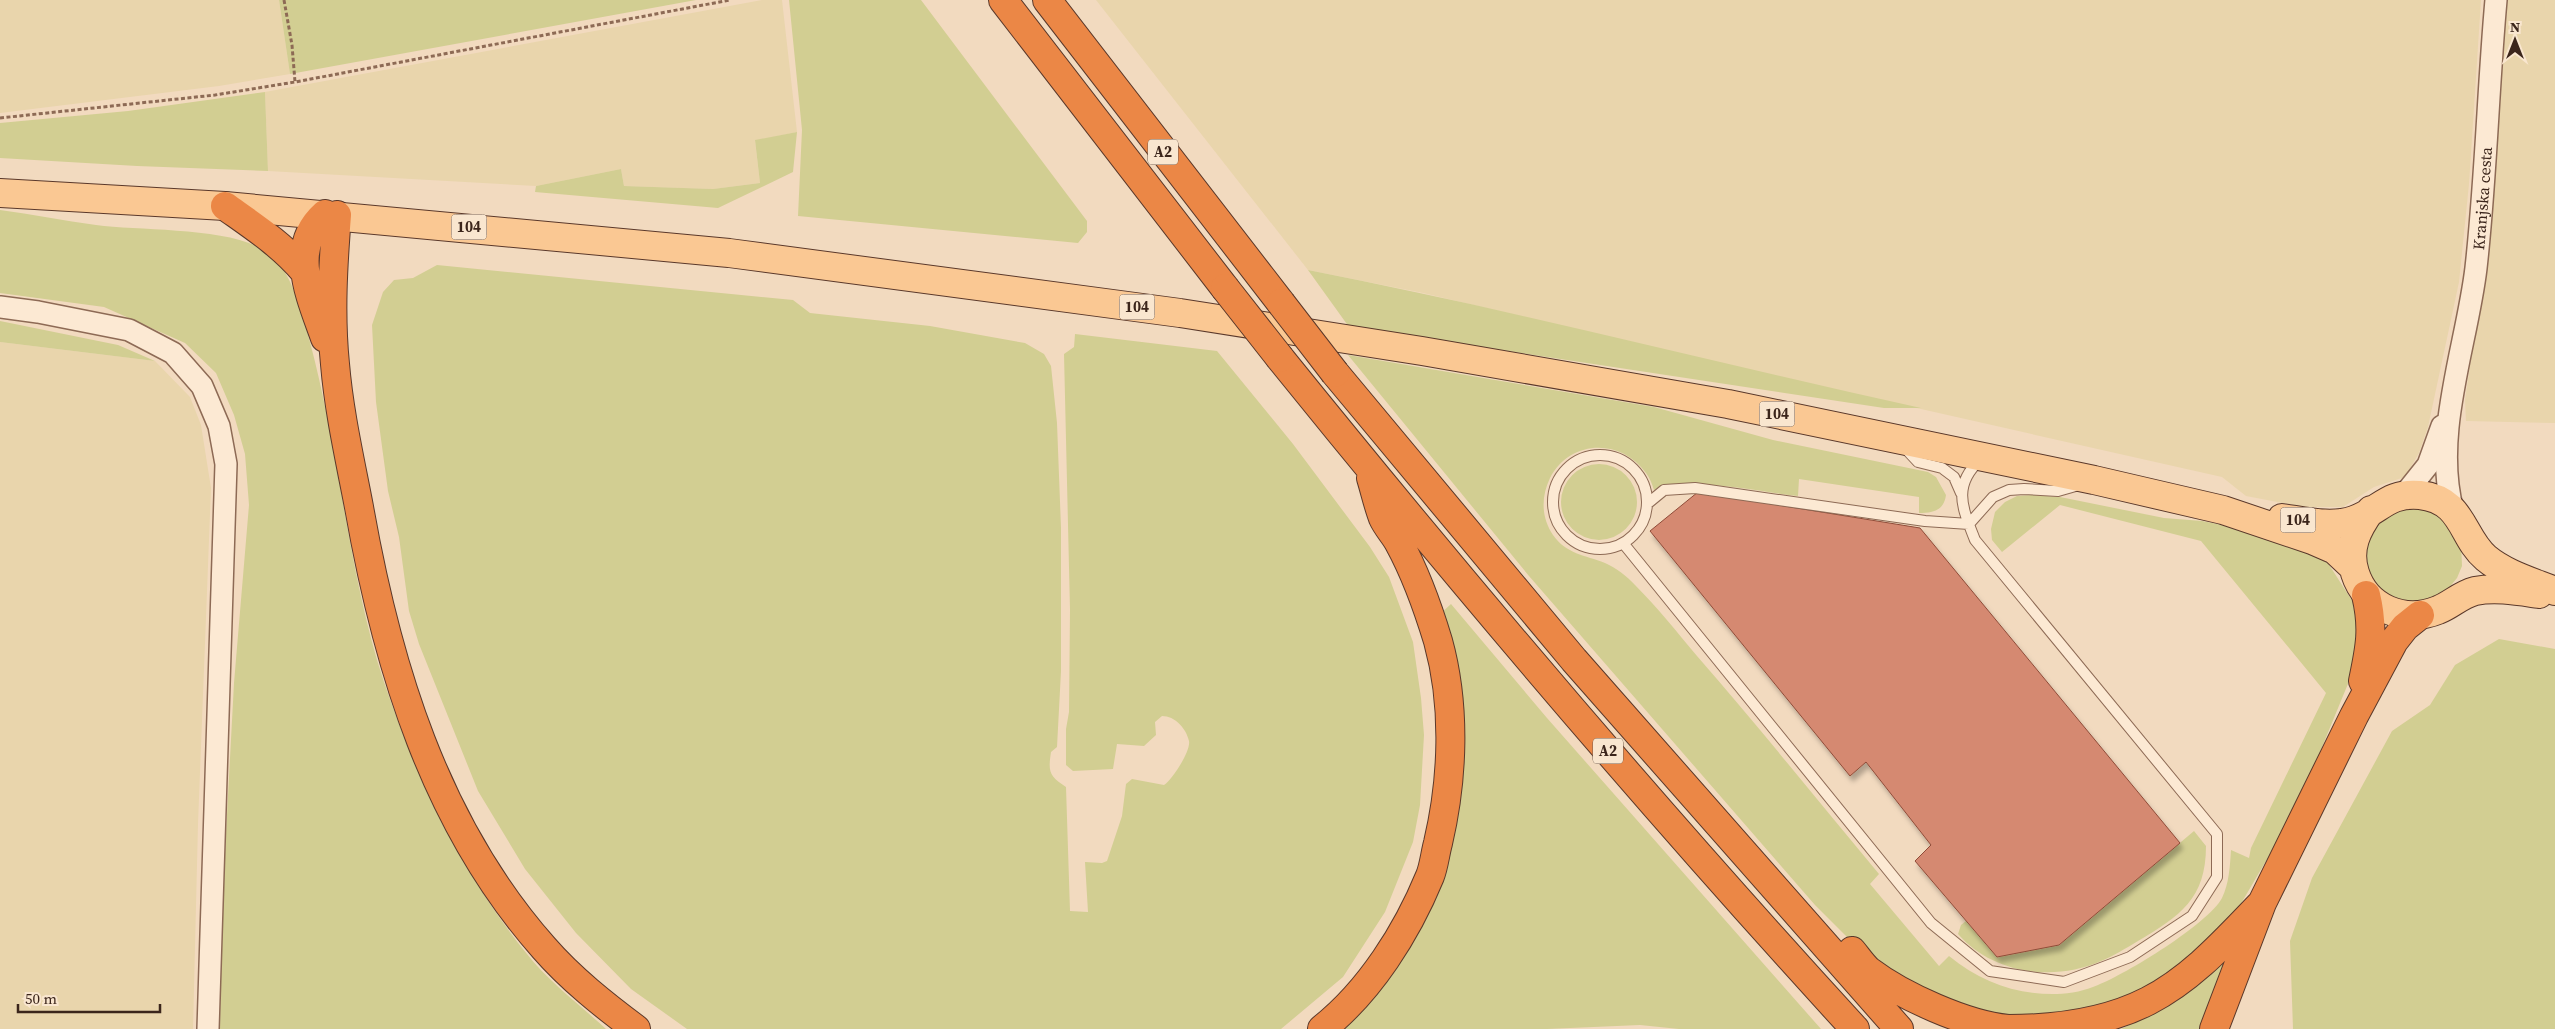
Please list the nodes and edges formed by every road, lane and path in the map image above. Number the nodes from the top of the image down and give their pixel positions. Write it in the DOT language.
graph roads {
  1 [pos="284,0"];
  2 [pos="730,0"];
  3 [pos="1003,0"];
  4 [pos="1047,0"];
  5 [pos="2496,0"];
  6 [pos="295,82"];
  7 [pos="0,118"];
  8 [pos="0,193"];
  9 [pos="225,206"];
  10 [pos="331,215"];
  11 [pos="304,271"];
  12 [pos="0,307"];
  13 [pos="334,366"];
  14 [pos="2453,395"];
  15 [pos="1894,438"];
  16 [pos="1984,457"];
  17 [pos="1368,467"];
  18 [pos="2094,480"];
  19 [pos="1961,493"];
  20 [pos="2404,495"];
  21 [pos="1647,504"];
  22 [pos="2223,510"];
  23 [pos="2372,510"];
  24 [pos="2453,511"];
  25 [pos="1969,524"];
  26 [pos="2471,540"];
  27 [pos="1623,543"];
  28 [pos="2352,566"];
  29 [pos="2555,592"];
  30 [pos="2366,595"];
  31 [pos="2555,597"];
  32 [pos="2455,598"];
  33 [pos="2420,615"];
  34 [pos="2354,716"];
  35 [pos="1787,902"];
  36 [pos="2262,903"];
  37 [pos="208,1029"];
  38 [pos="636,1029"];
  39 [pos="1322,1029"];
  40 [pos="1855,1029"];
  41 [pos="1899,1029"];
  42 [pos="2214,1029"];
  1 -- 6 [label="path"];
  2 -- 6 [label="path"];
  3 -- 17 [label="highway, A2, bridge"];
  4 -- 35 [label="highway, A2, bridge"];
  5 -- 14 [label="street, Kranjska cesta"];
  6 -- 7 [label="path"];
  8 -- 9 [label="main road, 104"];
  9 -- 10 [label="main road, 104"];
  9 -- 11 [label="highway"];
  10 -- 11 [label="highway"];
  10 -- 13 [label="highway"];
  10 -- 15 [label="main road, 104"];
  11 -- 13 [label="highway"];
  12 -- 37 [label="street"];
  13 -- 38 [label="highway"];
  14 -- 20 [label="street"];
  14 -- 24 [label="street"];
  15 -- 16 [label="main road, 104"];
  15 -- 19 [label="lane"];
  16 -- 18 [label="main road, 104"];
  16 -- 19 [label="lane"];
  17 -- 39 [label="highway"];
  17 -- 40 [label="highway, A2"];
  18 -- 22 [label="main road, 104"];
  18 -- 25 [label="lane"];
  19 -- 25 [label="lane"];
  20 -- 23 [label="main road, 104"];
  20 -- 24 [label="main road, 104"];
  21 -- 25 [label="lane"];
  21 -- 27 [label="lane"];
  21 -- 27 [label="lane"];
  22 -- 23 [label="main road, 104"];
  22 -- 28 [label="main road, 104"];
  23 -- 28 [label="main road"];
  24 -- 26 [label="main road, 104"];
  25 -- 27 [label="lane"];
  26 -- 29 [label="main road, 104"];
  26 -- 32 [label="main road"];
  28 -- 30 [label="main road, 104"];
  30 -- 33 [label="main road, 104"];
  30 -- 34 [label="highway"];
  31 -- 32 [label="main road, 104"];
  32 -- 33 [label="main road, 104"];
  33 -- 34 [label="highway"];
  34 -- 36 [label="highway"];
  35 -- 36 [label="highway"];
  35 -- 41 [label="highway, A2"];
  36 -- 42 [label="highway"];
}
